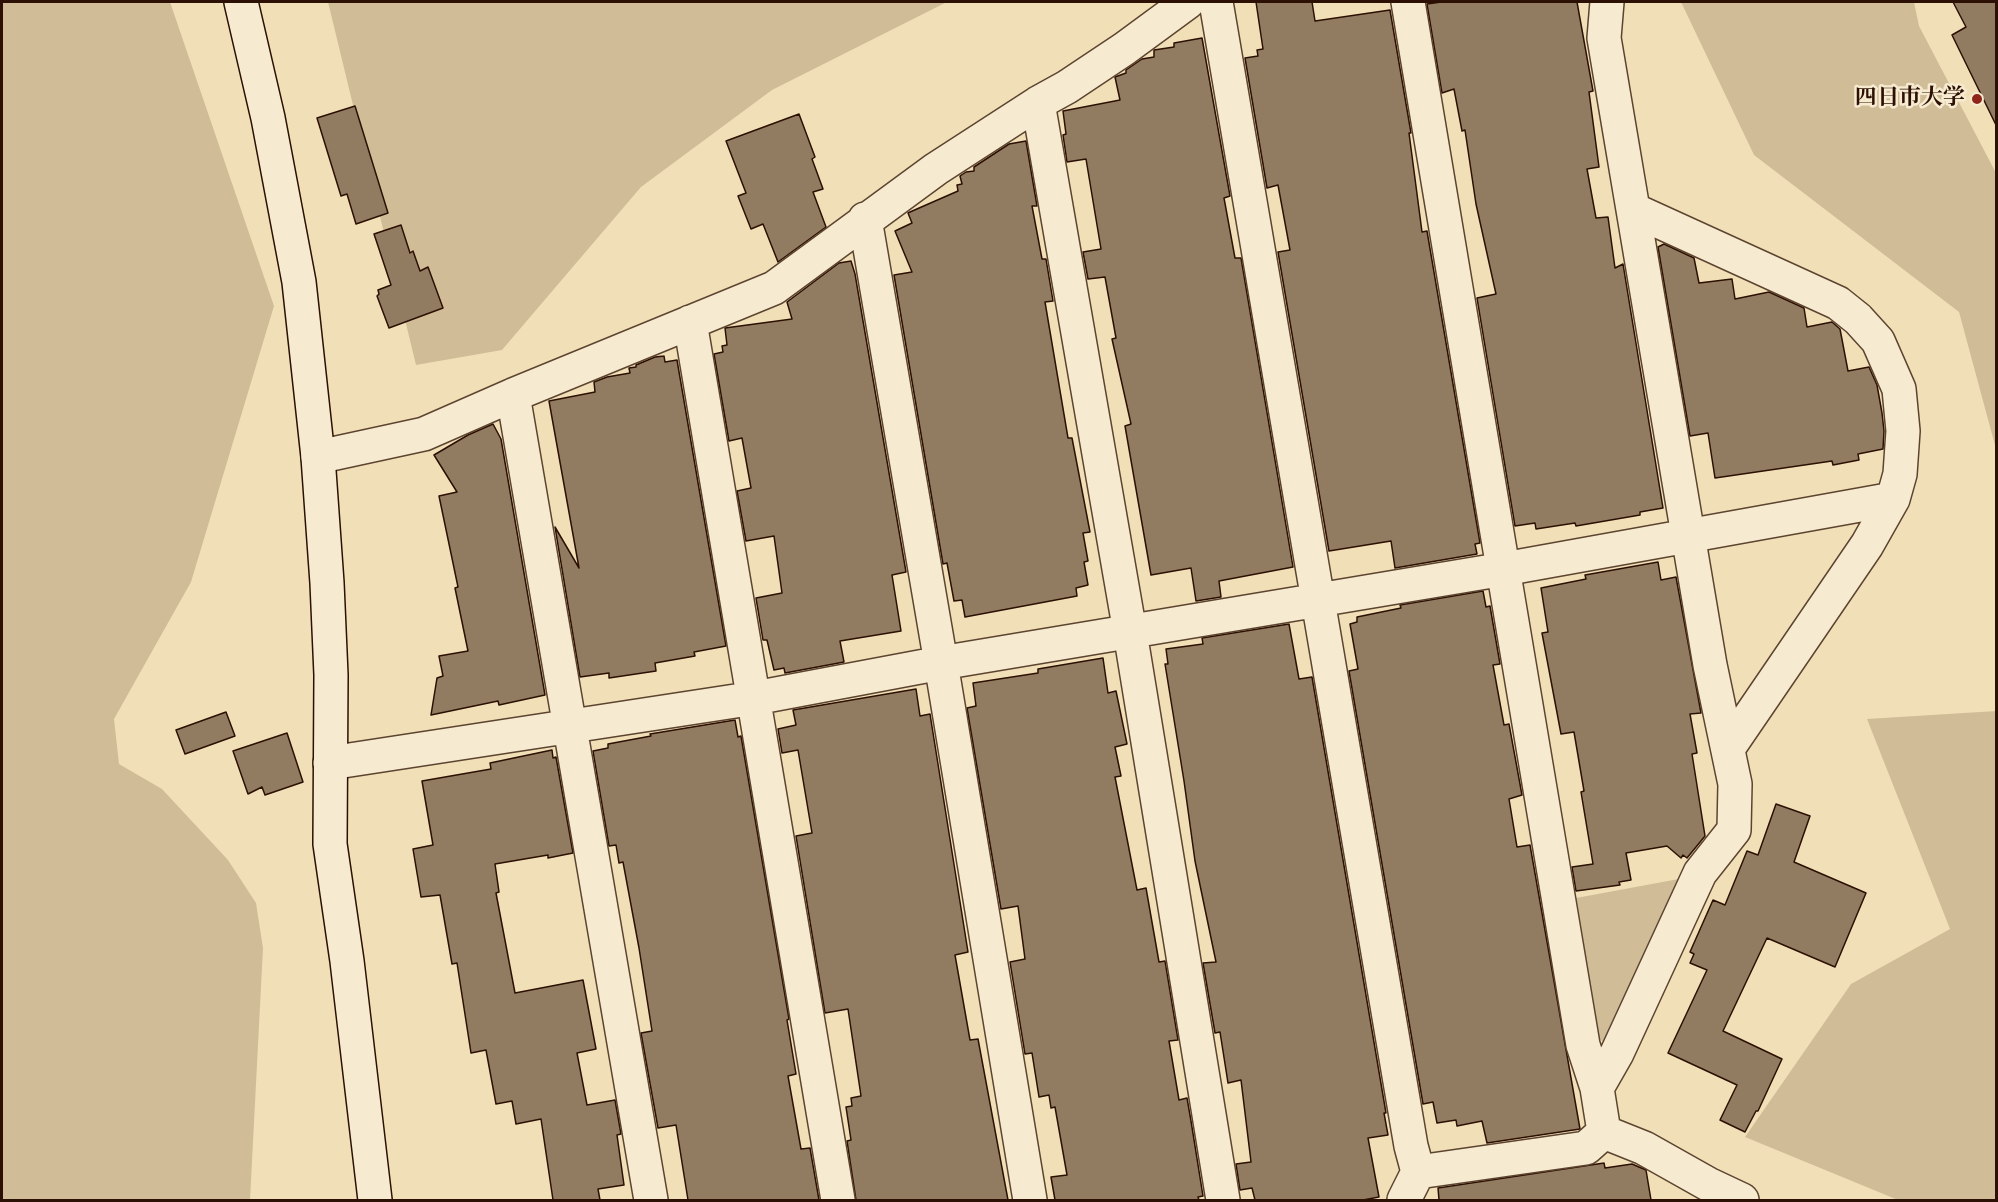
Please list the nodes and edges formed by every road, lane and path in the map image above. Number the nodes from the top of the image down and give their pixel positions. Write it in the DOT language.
graph roads {
  1 [pos="241,2"];
  2 [pos="1188,2"];
  3 [pos="1216,2"];
  4 [pos="1408,2"];
  5 [pos="1607,2"];
  6 [pos="1038,103"];
  7 [pos="1634,210"];
  8 [pos="865,219"];
  9 [pos="690,322"];
  10 [pos="513,395"];
  11 [pos="318,456"];
  12 [pos="1893,499"];
  13 [pos="1689,536"];
  14 [pos="1504,569"];
  15 [pos="1319,599"];
  16 [pos="1131,632"];
  17 [pos="941,663"];
  18 [pos="755,698"];
  19 [pos="569,728"];
  20 [pos="1729,747"];
  21 [pos="330,763"];
  22 [pos="1597,1088"];
  23 [pos="1604,1132"];
  24 [pos="1411,1186"];
  25 [pos="375,1200"];
  26 [pos="651,1200"];
  27 [pos="838,1200"];
  28 [pos="1030,1200"];
  29 [pos="1223,1200"];
  30 [pos="1742,1200"];
  1 -- 11 [label="street"];
  2 -- 6 [label="street"];
  3 -- 15 [label="street"];
  4 -- 14 [label="street"];
  5 -- 7 [label="street"];
  6 -- 8 [label="street"];
  6 -- 16 [label="street"];
  7 -- 12 [label="street"];
  7 -- 13 [label="street"];
  8 -- 9 [label="street"];
  8 -- 17 [label="street"];
  9 -- 10 [label="street"];
  9 -- 18 [label="street"];
  10 -- 11 [label="street"];
  10 -- 19 [label="street"];
  11 -- 21 [label="street"];
  12 -- 13 [label="street"];
  12 -- 20 [label="street"];
  13 -- 14 [label="street"];
  13 -- 20 [label="street"];
  14 -- 15 [label="street"];
  14 -- 22 [label="street"];
  15 -- 16 [label="street"];
  15 -- 24 [label="street"];
  16 -- 17 [label="street"];
  16 -- 29 [label="street"];
  17 -- 18 [label="street"];
  17 -- 28 [label="street"];
  18 -- 19 [label="street"];
  18 -- 27 [label="street"];
  19 -- 21 [label="street"];
  19 -- 26 [label="street"];
  20 -- 22 [label="street"];
  21 -- 25 [label="street"];
  22 -- 23 [label="street"];
  23 -- 24 [label="street"];
  23 -- 30 [label="street"];
}
